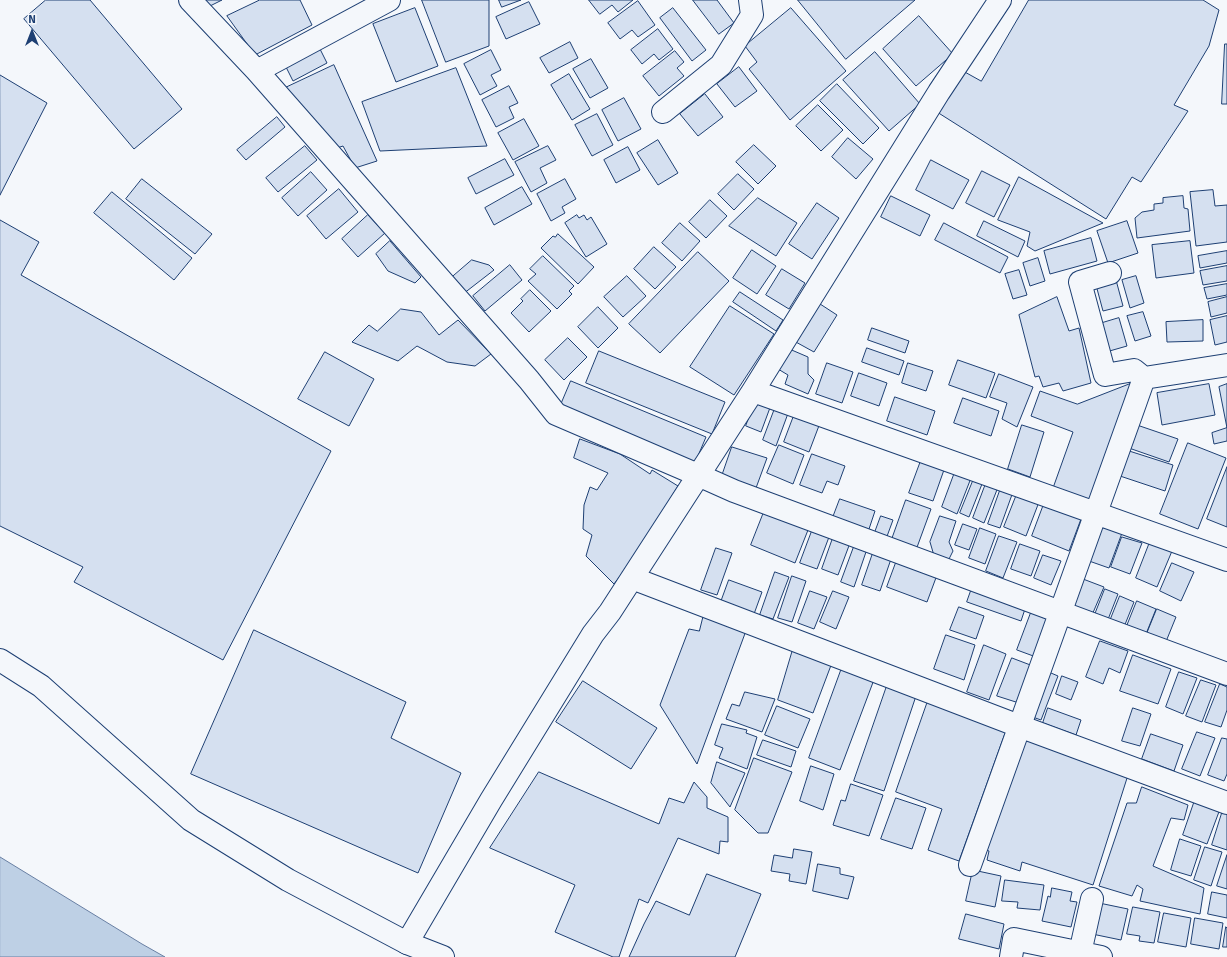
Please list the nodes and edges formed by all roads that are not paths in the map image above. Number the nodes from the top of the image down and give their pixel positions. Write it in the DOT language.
graph roads {
  1 [pos="190,0"];
  2 [pos="389,0"];
  3 [pos="750,0"];
  4 [pos="1000,0"];
  5 [pos="257,72"];
  6 [pos="663,112"];
  7 [pos="1110,273"];
  8 [pos="1227,365"];
  9 [pos="1144,378"];
  10 [pos="753,391"];
  11 [pos="698,475"];
  12 [pos="1097,514"];
  13 [pos="1227,560"];
  14 [pos="632,578"];
  15 [pos="1061,613"];
  16 [pos="0,660"];
  17 [pos="1227,674"];
  18 [pos="1019,726"];
  19 [pos="1227,803"];
  20 [pos="970,866"];
  21 [pos="1092,899"];
  22 [pos="407,943"];
  23 [pos="1090,955"];
  24 [pos="443,957"];
  25 [pos="1011,957"];
  1 -- 5 [label="street"];
  2 -- 5 [label="street"];
  3 -- 6 [label="street"];
  4 -- 10 [label="street"];
  5 -- 11 [label="street"];
  7 -- 9 [label="street"];
  8 -- 9 [label="street"];
  9 -- 12 [label="street"];
  10 -- 11 [label="street"];
  10 -- 12 [label="street"];
  11 -- 14 [label="street"];
  11 -- 15 [label="street"];
  12 -- 13 [label="street"];
  12 -- 15 [label="street"];
  14 -- 18 [label="street"];
  14 -- 22 [label="street"];
  15 -- 17 [label="street"];
  15 -- 18 [label="street"];
  16 -- 22 [label="street"];
  18 -- 19 [label="street"];
  18 -- 20 [label="street"];
  21 -- 23 [label="street"];
  22 -- 24 [label="street"];
  23 -- 25 [label="street"];
}
